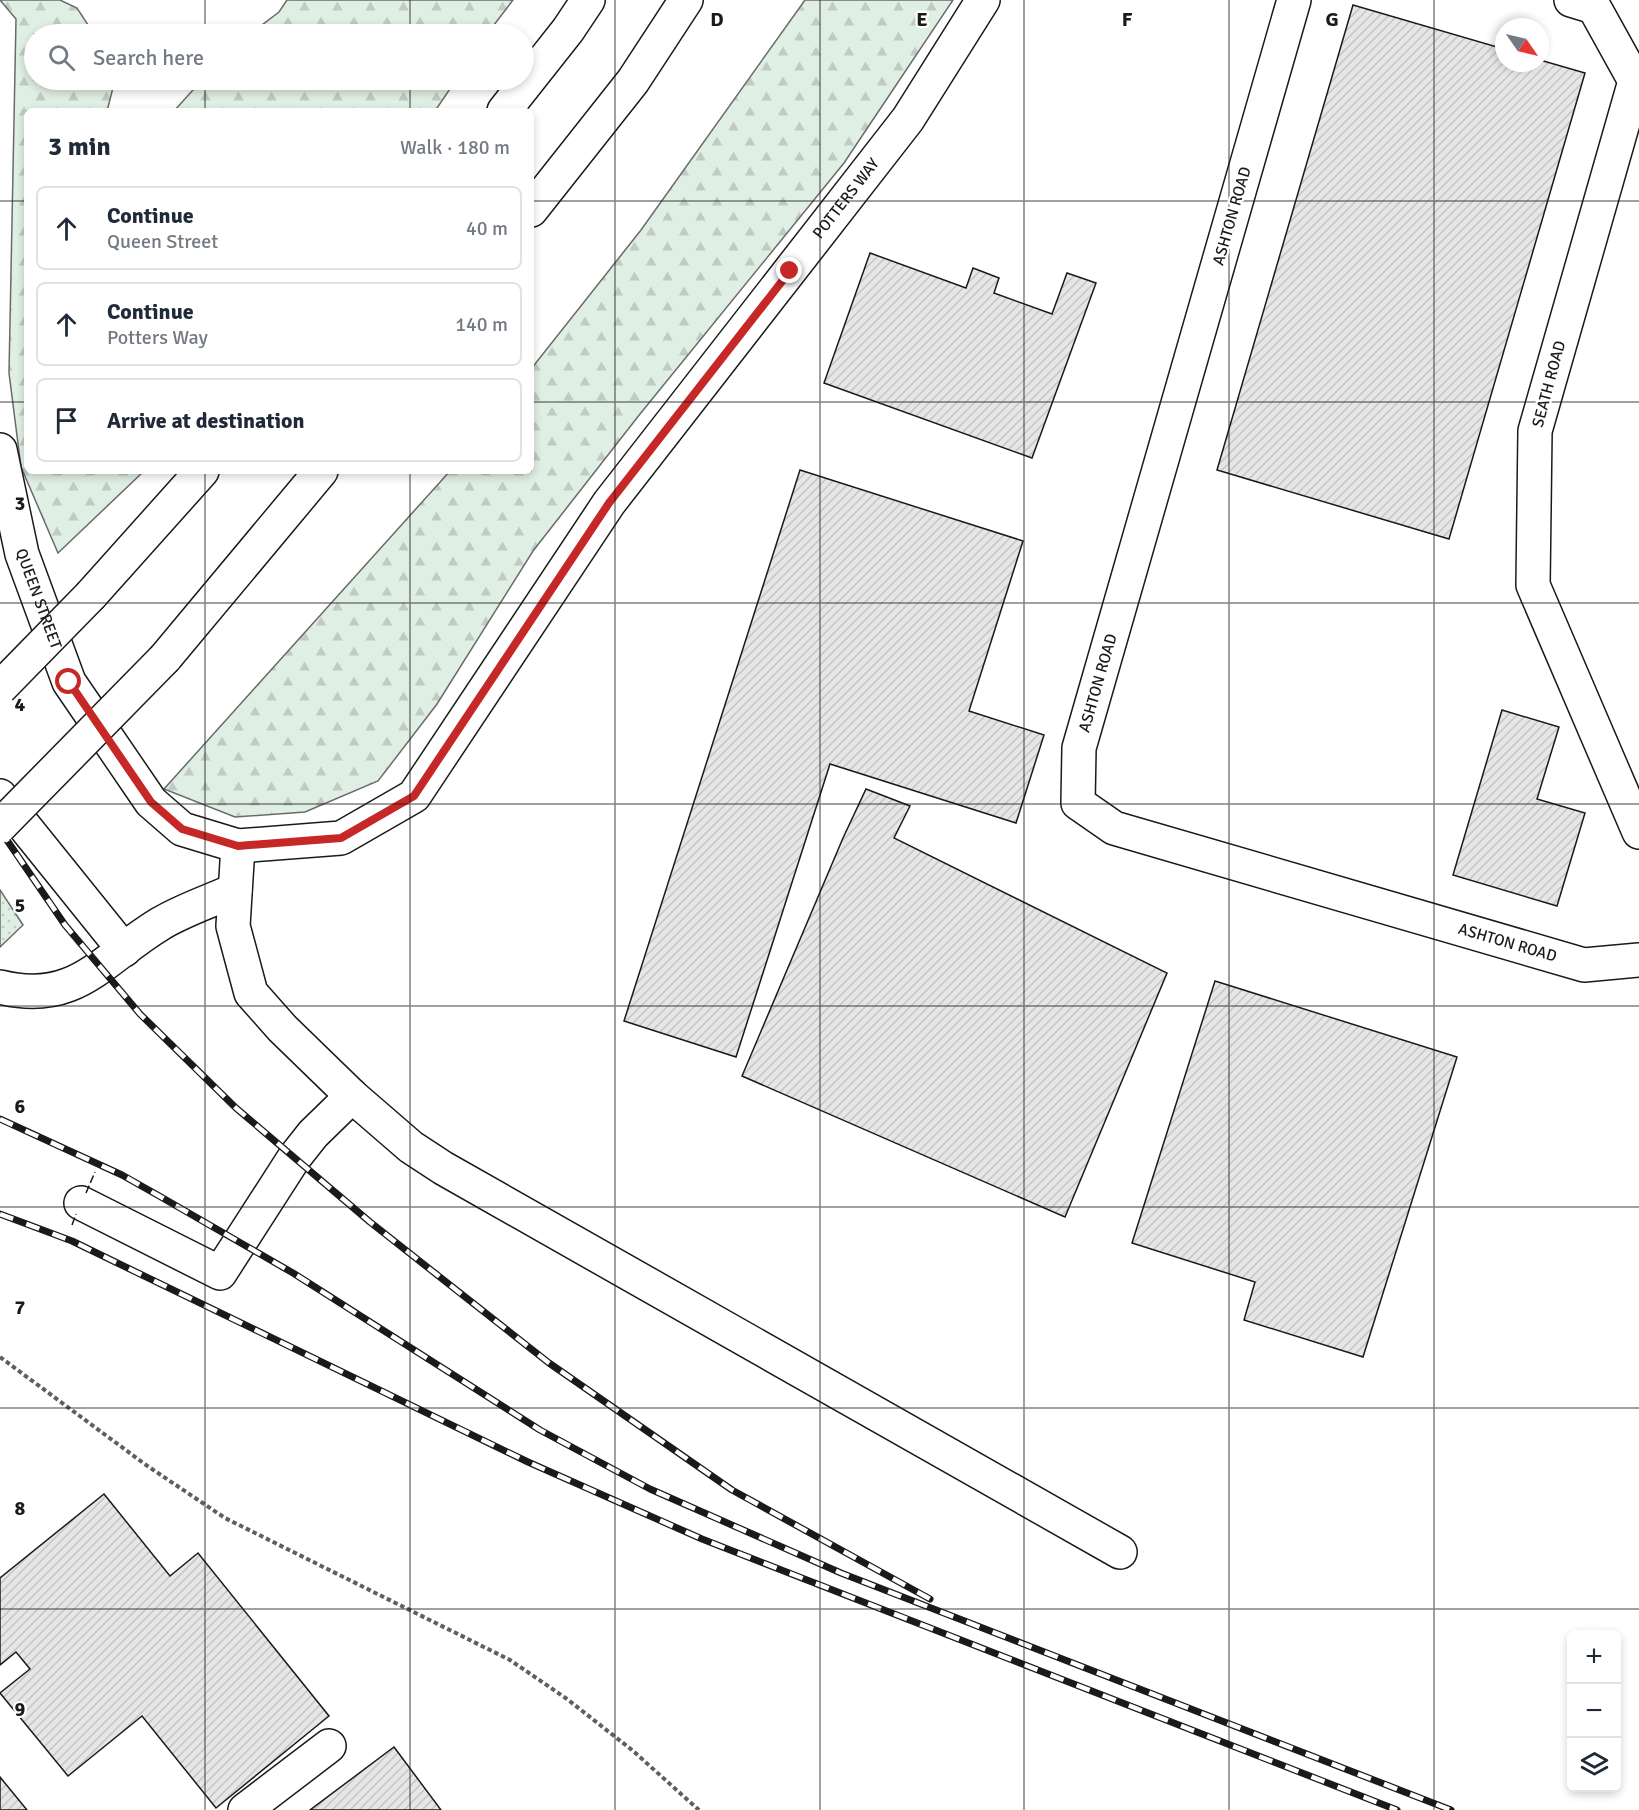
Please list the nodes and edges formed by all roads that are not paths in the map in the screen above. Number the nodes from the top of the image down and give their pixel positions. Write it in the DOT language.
graph roads {
  1 [pos="588,0"];
  2 [pos="686,0"];
  3 [pos="983,0"];
  4 [pos="1294,0"];
  5 [pos="1598,10"];
  6 [pos="534,73"];
  7 [pos="521,90"];
  8 [pos="506,108"];
  9 [pos="534,206"];
  10 [pos="0,450"];
  11 [pos="199,474"];
  12 [pos="318,474"];
  13 [pos="0,688"];
  14 [pos="0,796"];
  15 [pos="0,826"];
  16 [pos="1639,832"];
  17 [pos="238,846"];
  18 [pos="236,890"];
  19 [pos="124,950"];
  20 [pos="1639,960"];
  21 [pos="0,987"];
  22 [pos="352,1096"];
  23 [pos="81,1203"];
  24 [pos="1120,1552"];
  25 [pos="329,1746"];
  26 [pos="244,1810"];
  1 -- 6 [label="main road"];
  2 -- 9 [label="main road"];
  3 -- 17 [label="main road, POTTERS WAY"];
  4 -- 20 [label="main road, ASHTON ROAD"];
  5 -- 16 [label="main road, SEATH ROAD"];
  7 -- 8 [label="main road"];
  10 -- 17 [label="main road, QUEEN STREET"];
  11 -- 13 [label="main road, bridge"];
  12 -- 15 [label="main road, bridge"];
  14 -- 19 [label="main road"];
  17 -- 18 [label="main road"];
  18 -- 19 [label="main road"];
  18 -- 22 [label="main road"];
  19 -- 21 [label="main road"];
  22 -- 23 [label="main road"];
  22 -- 24 [label="main road"];
  25 -- 26 [label="main road"];
}
